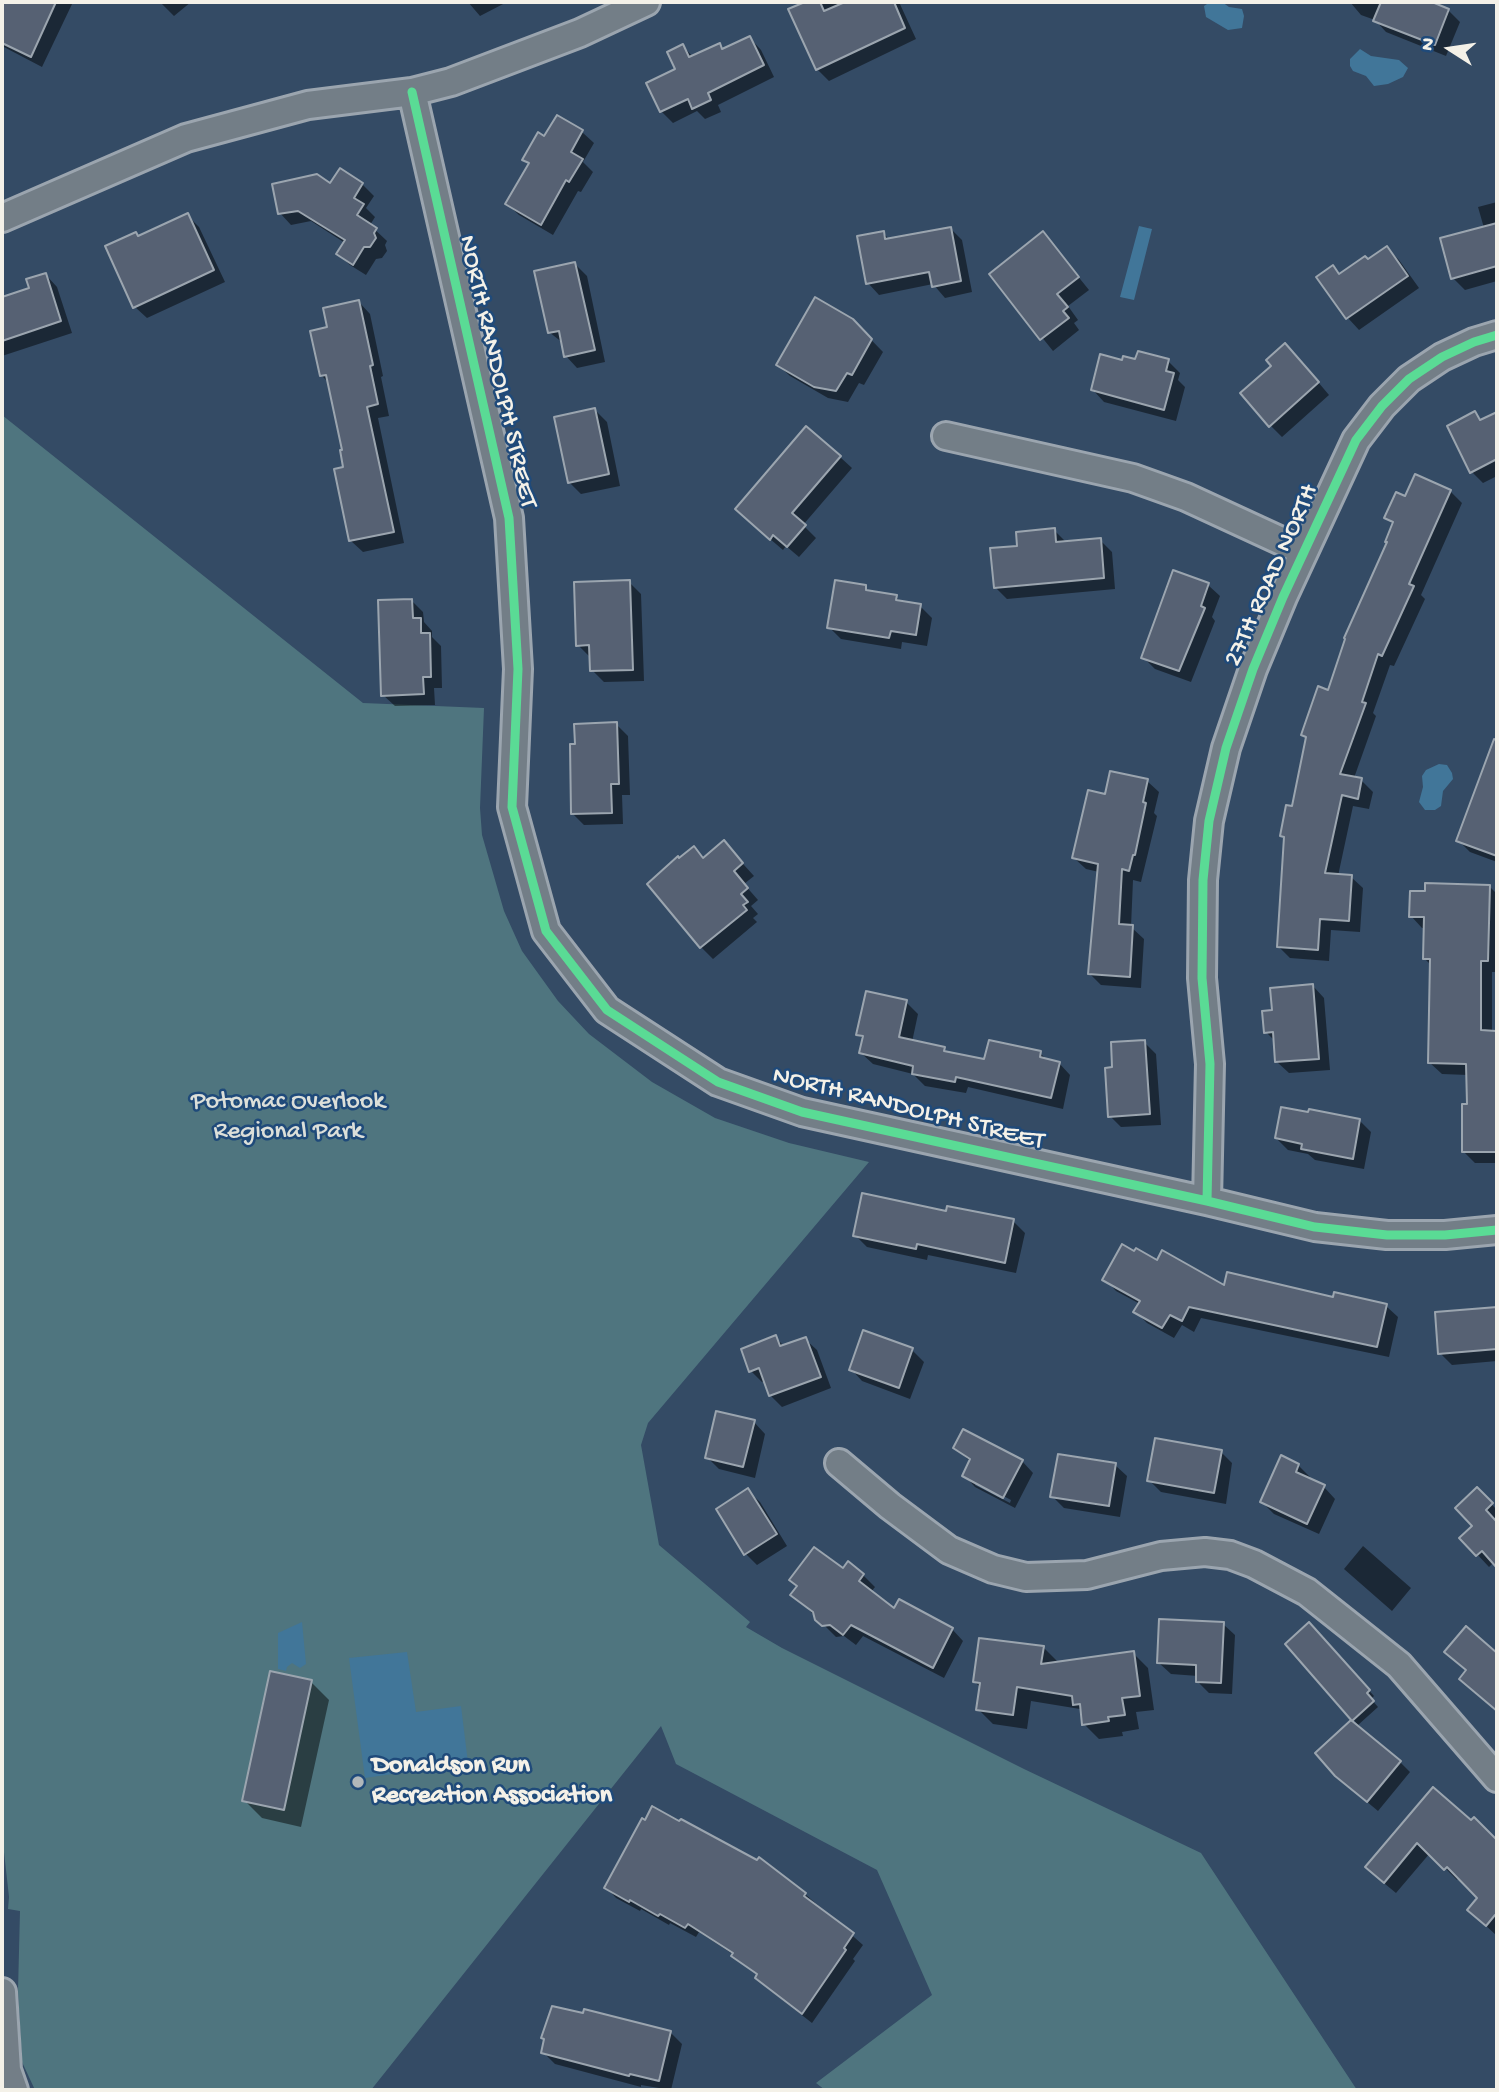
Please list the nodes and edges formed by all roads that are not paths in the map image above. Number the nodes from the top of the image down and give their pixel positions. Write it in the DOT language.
graph roads {
  1 [pos="646,2"];
  2 [pos="412,92"];
  3 [pos="2,218"];
  4 [pos="1497,335"];
  5 [pos="946,436"];
  6 [pos="1303,551"];
  7 [pos="1207,1201"];
  8 [pos="1497,1230"];
  9 [pos="839,1463"];
  10 [pos="1497,1778"];
  11 [pos="2,1992"];
  12 [pos="14,2090"];
  1 -- 2 [label="street"];
  2 -- 3 [label="street"];
  2 -- 7 [label="street, NORTH RANDOLPH STREET"];
  4 -- 6 [label="street, 27TH ROAD NORTH"];
  5 -- 6 [label="street"];
  6 -- 7 [label="street, 27TH ROAD NORTH"];
  7 -- 8 [label="street, NORTH RANDOLPH STREET"];
  9 -- 10 [label="street"];
  11 -- 12 [label="street"];
}
